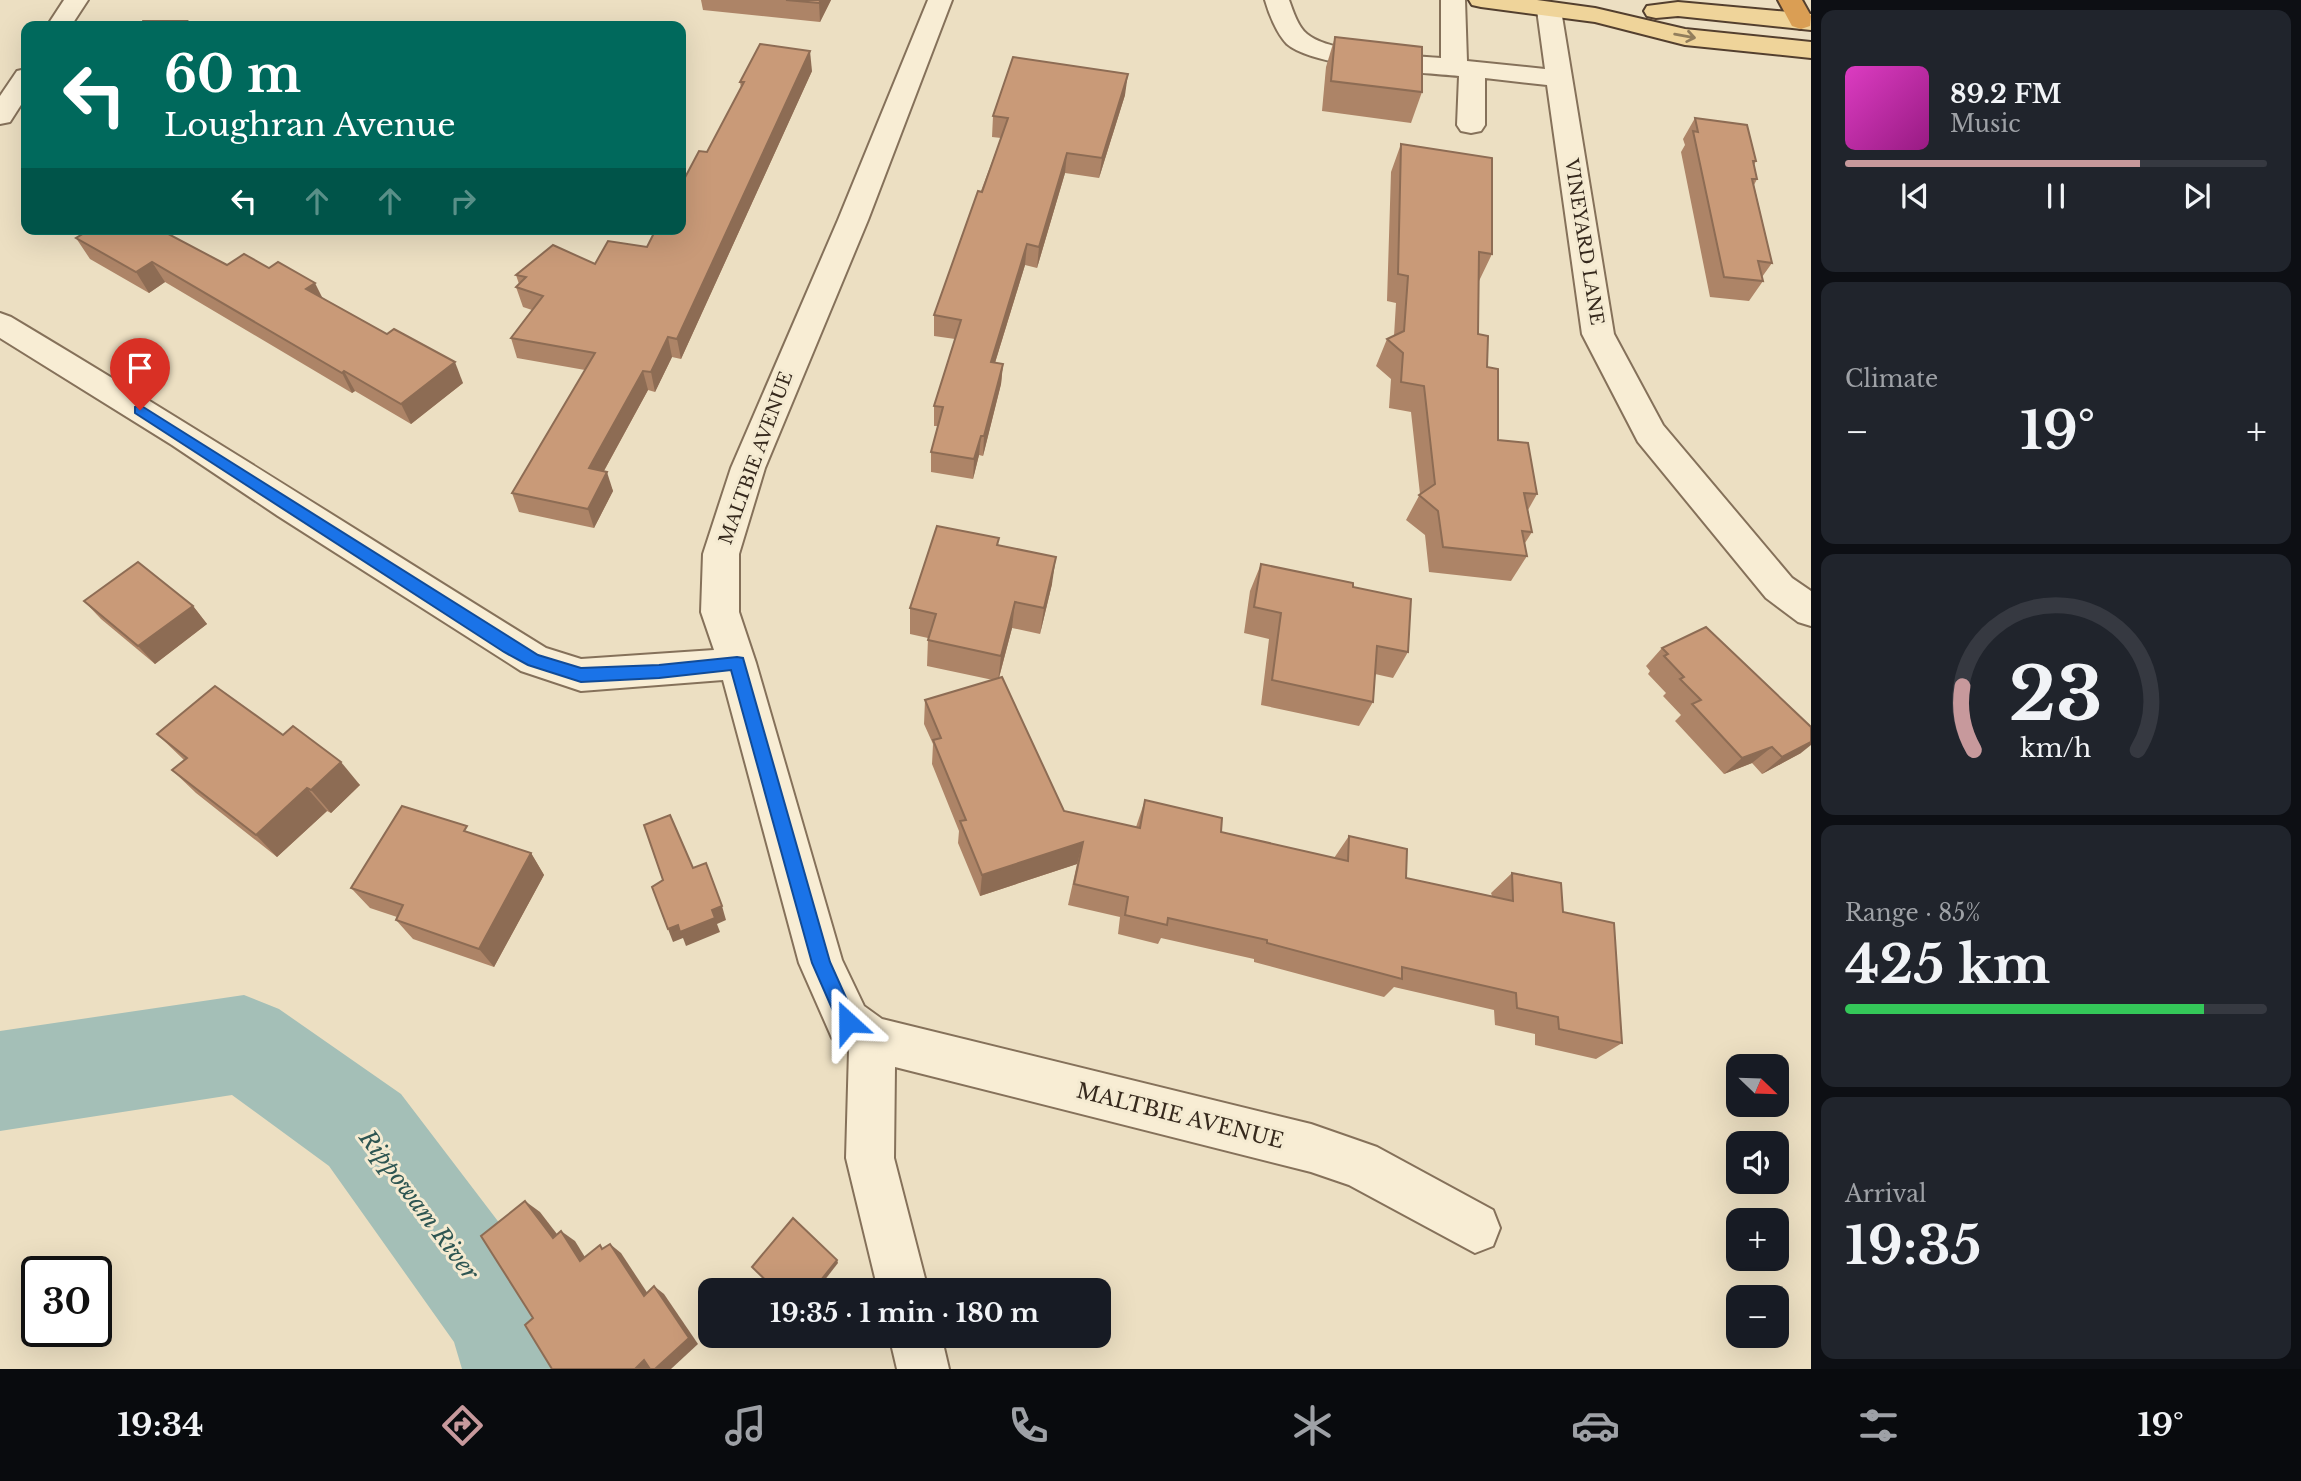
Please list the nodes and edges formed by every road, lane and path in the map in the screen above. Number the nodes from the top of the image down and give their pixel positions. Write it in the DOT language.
graph roads {
  1 [pos="76,0"];
  2 [pos="940,0"];
  3 [pos="1277,0"];
  4 [pos="1452,0"];
  5 [pos="1481,0"];
  6 [pos="1549,10"];
  7 [pos="1595,15"];
  8 [pos="1803,18"];
  9 [pos="62,21"];
  10 [pos="1811,50"];
  11 [pos="1463,68"];
  12 [pos="1559,78"];
  13 [pos="21,84"];
  14 [pos="0,116"];
  15 [pos="1471,125"];
  16 [pos="0,324"];
  17 [pos="1811,611"];
  18 [pos="737,663"];
  19 [pos="872,1039"];
  20 [pos="1475,1228"];
  21 [pos="900,1278"];
  22 [pos="918,1348"];
  23 [pos="923,1369"];
  1 -- 9 [label="street"];
  2 -- 18 [label="street, MALTBIE AVENUE"];
  3 -- 11 [label="street"];
  4 -- 11 [label="street"];
  5 -- 6 [label="main road"];
  6 -- 7 [label="main road"];
  6 -- 12 [label="street, VINEYARD LANE"];
  7 -- 8 [label="main road"];
  7 -- 10 [label="main road, one-way"];
  11 -- 12 [label="street"];
  11 -- 15 [label="street"];
  12 -- 17 [label="street, VINEYARD LANE"];
  13 -- 14 [label="street"];
  16 -- 18 [label="street"];
  18 -- 19 [label="street, MALTBIE AVENUE"];
  19 -- 20 [label="street, MALTBIE AVENUE"];
  19 -- 21 [label="street"];
  22 -- 23 [label="street"];
}
